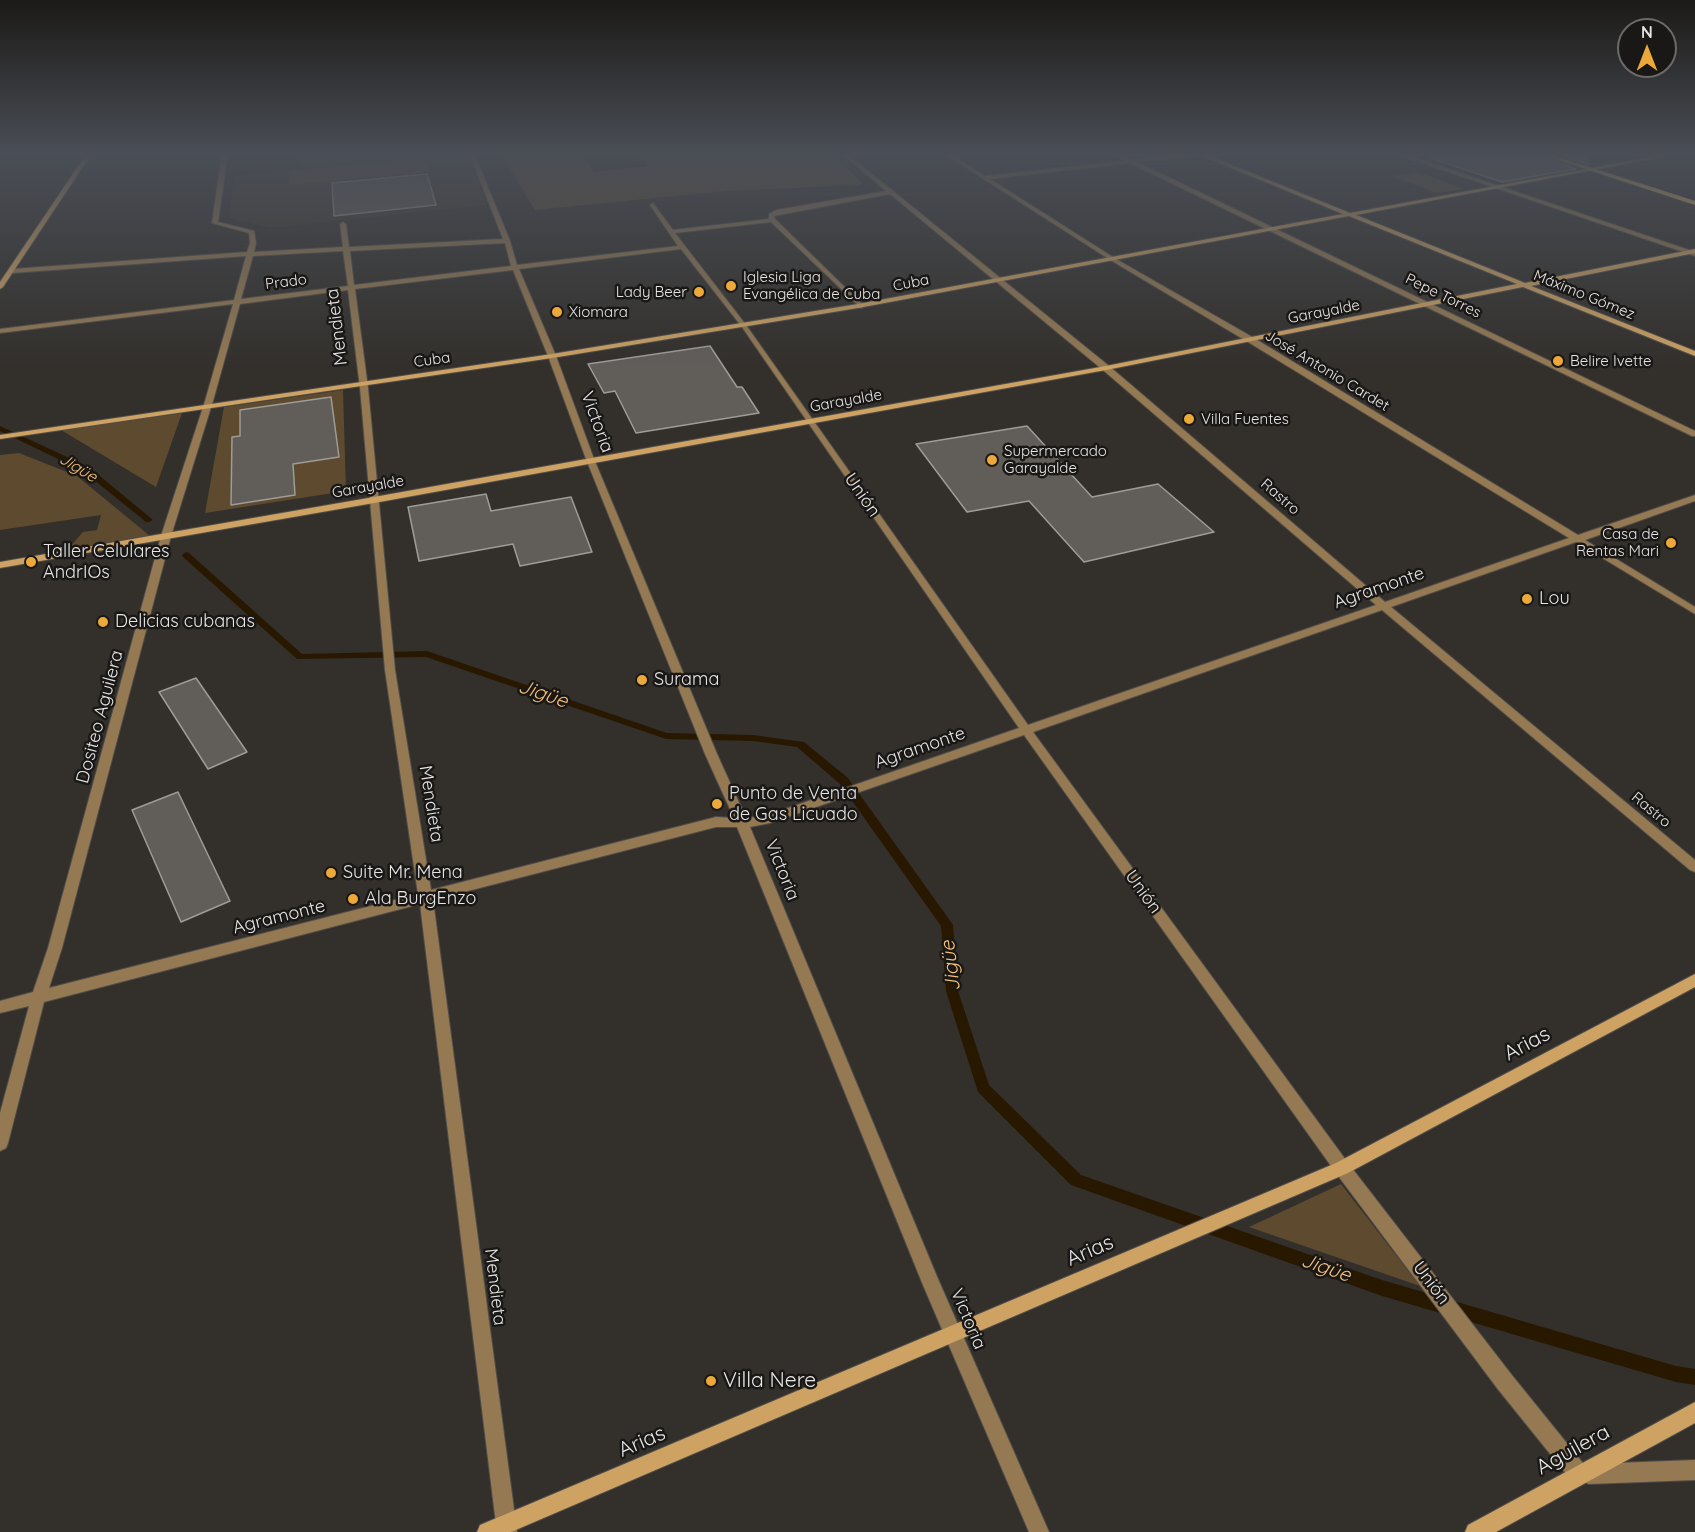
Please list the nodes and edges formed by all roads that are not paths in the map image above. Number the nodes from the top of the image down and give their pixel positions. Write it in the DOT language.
graph roads {
  1 [pos="43,224"];
  2 [pos="221,224"];
  3 [pos="500,224"];
  4 [pos="666,224"];
  5 [pos="734,224"];
  6 [pos="777,224"];
  7 [pos="931,224"];
  8 [pos="1057,224"];
  9 [pos="1262,224"];
  10 [pos="1302,224"];
  11 [pos="1374,224"];
  12 [pos="1607,224"];
  13 [pos="343,225"];
  14 [pos="1273,230"];
  15 [pos="671,232"];
  16 [pos="507,241"];
  17 [pos="683,247"];
  18 [pos="345,250"];
  19 [pos="1693,253"];
  20 [pos="249,254"];
  21 [pos="1114,260"];
  22 [pos="515,268"];
  23 [pos="12,271"];
  24 [pos="998,280"];
  25 [pos="1522,285"];
  26 [pos="0,287"];
  27 [pos="352,288"];
  28 [pos="236,302"];
  29 [pos="1431,304"];
  30 [pos="861,306"];
  31 [pos="744,326"];
  32 [pos="0,331"];
  33 [pos="1251,340"];
  34 [pos="1695,354"];
  35 [pos="552,356"];
  36 [pos="1106,368"];
  37 [pos="363,384"];
  38 [pos="207,406"];
  39 [pos="809,421"];
  40 [pos="1695,434"];
  41 [pos="0,437"];
  42 [pos="591,461"];
  43 [pos="1695,498"];
  44 [pos="374,500"];
  45 [pos="166,536"];
  46 [pos="1578,540"];
  47 [pos="0,565"];
  48 [pos="1383,606"];
  49 [pos="1695,611"];
  50 [pos="1026,730"];
  51 [pos="742,823"];
  52 [pos="1695,867"];
  53 [pos="426,898"];
  54 [pos="1695,980"];
  55 [pos="38,998"];
  56 [pos="0,1007"];
  57 [pos="0,1143"];
  58 [pos="1342,1168"];
  59 [pos="952,1334"];
  60 [pos="1691,1414"];
  61 [pos="1695,1470"];
  62 [pos="1579,1474"];
  63 [pos="506,1528"];
  64 [pos="487,1532"];
  65 [pos="1039,1532"];
  66 [pos="1475,1532"];
  1 -- 23 [label="street"];
  2 -- 20 [label="street, Dositeo Aguilera"];
  3 -- 16 [label="street, Victoria"];
  4 -- 15 [label="street, Unión"];
  5 -- 15 [label="street"];
  6 -- 30 [label="street"];
  7 -- 24 [label="street, Rastro"];
  8 -- 21 [label="street, José Antonio Cardet"];
  9 -- 14 [label="street, Pepe Torres"];
  10 -- 14 [label="street, Cuba"];
  11 -- 25 [label="street, Máximo Gómez"];
  12 -- 19 [label="street"];
  13 -- 18 [label="street, Mendieta"];
  14 -- 21 [label="street, Cuba"];
  14 -- 29 [label="street, Pepe Torres"];
  15 -- 17 [label="street, Unión"];
  16 -- 18 [label="street"];
  16 -- 22 [label="street, Victoria"];
  17 -- 22 [label="street, Prado"];
  17 -- 31 [label="street, Unión"];
  18 -- 20 [label="street"];
  18 -- 27 [label="street, Mendieta"];
  19 -- 25 [label="street, Garayalde"];
  20 -- 23 [label="street"];
  20 -- 28 [label="street, Dositeo Aguilera"];
  21 -- 24 [label="street, Cuba"];
  21 -- 33 [label="street, José Antonio Cardet"];
  22 -- 27 [label="street, Prado"];
  22 -- 35 [label="street, Victoria"];
  23 -- 26 [label="street"];
  24 -- 30 [label="street, Cuba"];
  24 -- 36 [label="street, Rastro"];
  25 -- 29 [label="street, Garayalde"];
  25 -- 34 [label="street, Máximo Gómez"];
  27 -- 28 [label="street, Prado"];
  27 -- 37 [label="street, Mendieta"];
  28 -- 32 [label="street, Prado"];
  28 -- 38 [label="street, Dositeo Aguilera"];
  29 -- 33 [label="street, Garayalde"];
  29 -- 40 [label="street, Pepe Torres"];
  30 -- 31 [label="street, Cuba"];
  31 -- 35 [label="street, Cuba"];
  31 -- 39 [label="street, Unión"];
  33 -- 36 [label="street, Garayalde"];
  33 -- 46 [label="street, José Antonio Cardet"];
  35 -- 37 [label="street, Cuba"];
  35 -- 42 [label="street, Victoria"];
  36 -- 39 [label="street, Garayalde"];
  36 -- 48 [label="street, Rastro"];
  37 -- 38 [label="street, Cuba"];
  37 -- 44 [label="street, Mendieta"];
  38 -- 41 [label="street, Cuba"];
  38 -- 45 [label="street, Dositeo Aguilera"];
  39 -- 42 [label="street, Garayalde"];
  39 -- 50 [label="street, Unión"];
  42 -- 44 [label="street, Garayalde"];
  42 -- 51 [label="street, Victoria"];
  43 -- 46 [label="street, Agramonte"];
  44 -- 45 [label="street, Garayalde"];
  44 -- 53 [label="street, Mendieta"];
  45 -- 47 [label="street, Garayalde"];
  45 -- 55 [label="street, Dositeo Aguilera"];
  46 -- 48 [label="street, Agramonte"];
  46 -- 49 [label="street, José Antonio Cardet"];
  48 -- 50 [label="street, Agramonte"];
  48 -- 52 [label="street, Rastro"];
  50 -- 51 [label="street, Agramonte"];
  50 -- 58 [label="street, Unión"];
  51 -- 53 [label="street, Agramonte"];
  51 -- 59 [label="street, Victoria"];
  53 -- 55 [label="street, Agramonte"];
  53 -- 63 [label="street, Mendieta"];
  54 -- 58 [label="street, Arias"];
  55 -- 56 [label="street, Agramonte"];
  55 -- 57 [label="street, Dositeo Aguilera"];
  58 -- 59 [label="street, Arias"];
  58 -- 62 [label="street, Unión"];
  59 -- 63 [label="street, Arias"];
  59 -- 65 [label="street, Victoria"];
  60 -- 62 [label="street, Aguilera"];
  61 -- 62 [label="street"];
  62 -- 66 [label="street, Aguilera"];
  63 -- 64 [label="street, Arias"];
}
